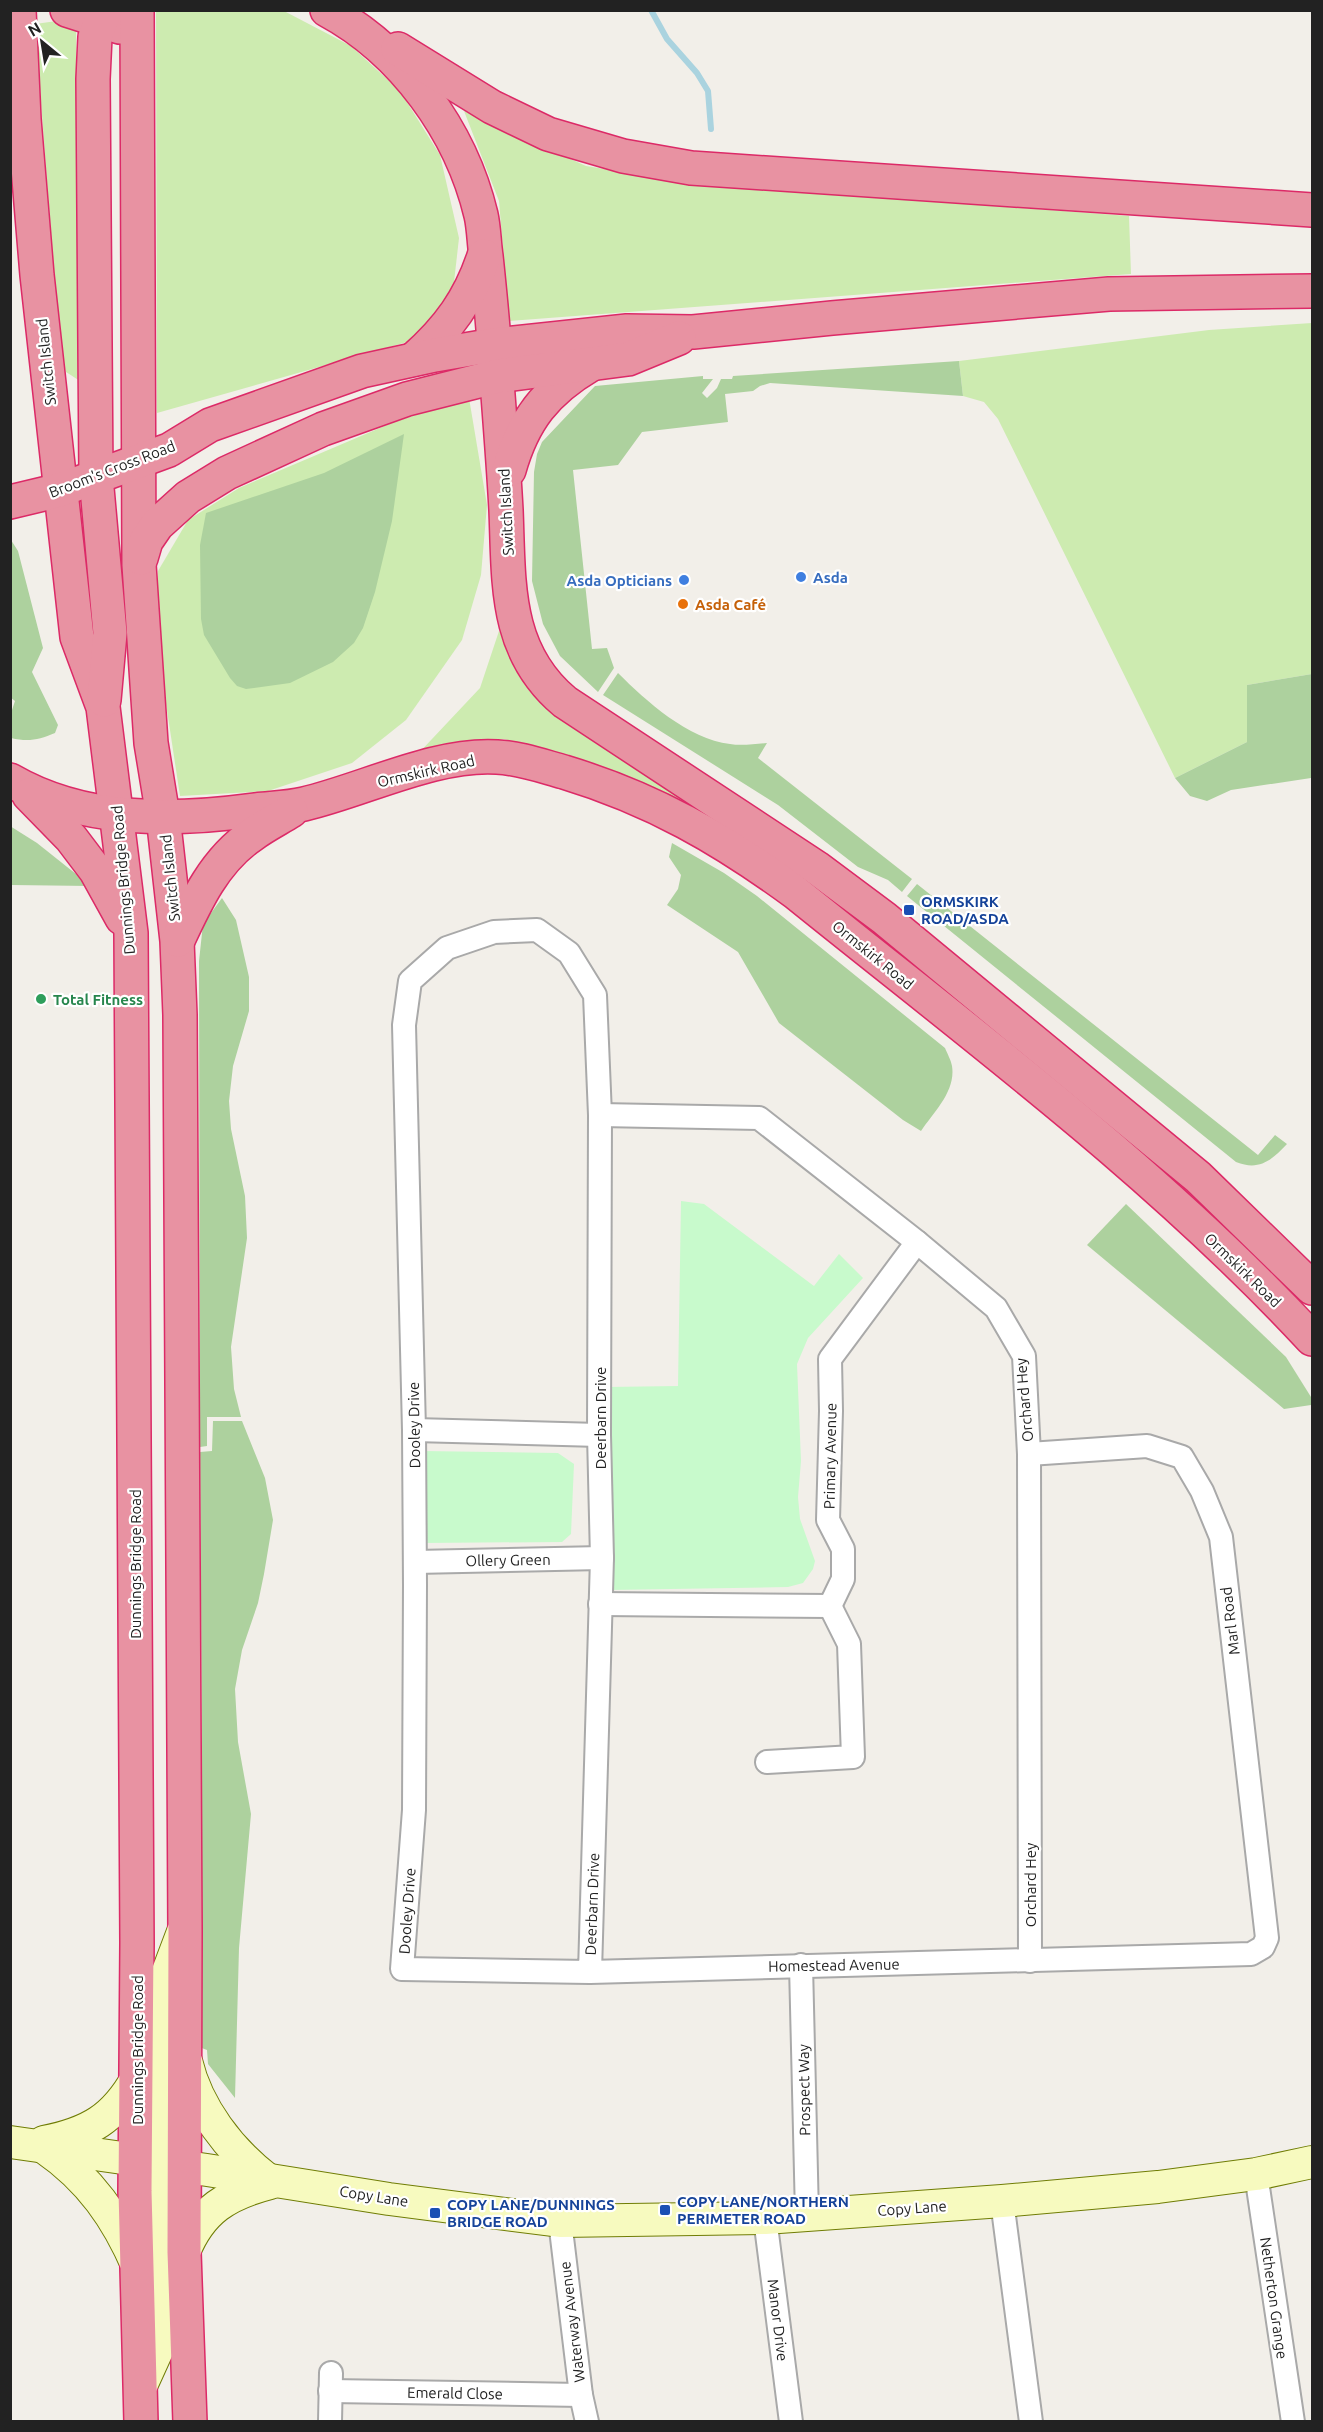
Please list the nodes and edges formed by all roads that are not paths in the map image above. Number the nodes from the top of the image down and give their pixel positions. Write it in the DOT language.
graph roads {
  1 [pos="19,10"];
  2 [pos="67,10"];
  3 [pos="103,15"];
  4 [pos="338,17"];
  5 [pos="136,21"];
  6 [pos="1312,210"];
  7 [pos="485,252"];
  8 [pos="1312,291"];
  9 [pos="693,332"];
  10 [pos="414,359"];
  11 [pos="496,360"];
  12 [pos="594,362"];
  13 [pos="47,373"];
  14 [pos="96,418"];
  15 [pos="210,425"];
  16 [pos="137,426"];
  17 [pos="137,462"];
  18 [pos="96,477"];
  19 [pos="505,486"];
  20 [pos="60,490"];
  21 [pos="10,502"];
  22 [pos="139,565"];
  23 [pos="103,708"];
  24 [pos="15,783"];
  25 [pos="348,790"];
  26 [pos="303,804"];
  27 [pos="117,815"];
  28 [pos="164,816"];
  29 [pos="494,932"];
  30 [pos="131,933"];
  31 [pos="177,941"];
  32 [pos="600,1115"];
  33 [pos="917,1242"];
  34 [pos="1312,1288"];
  35 [pos="1312,1339"];
  36 [pos="414,1430"];
  37 [pos="599,1434"];
  38 [pos="1029,1454"];
  39 [pos="602,1558"];
  40 [pos="415,1562"];
  41 [pos="600,1604"];
  42 [pos="830,1606"];
  43 [pos="767,1762"];
  44 [pos="184,1928"];
  45 [pos="1263,1947"];
  46 [pos="1030,1961"];
  47 [pos="801,1965"];
  48 [pos="402,1969"];
  49 [pos="590,1972"];
  50 [pos="185,2057"];
  51 [pos="137,2078"];
  52 [pos="27,2144"];
  53 [pos="137,2160"];
  54 [pos="1312,2162"];
  55 [pos="185,2167"];
  56 [pos="1256,2174"];
  57 [pos="273,2180"];
  58 [pos="1002,2201"];
  59 [pos="807,2215"];
  60 [pos="765,2218"];
  61 [pos="560,2222"];
  62 [pos="184,2252"];
  63 [pos="138,2268"];
  64 [pos="140,2388"];
  65 [pos="580,2395"];
  66 [pos="141,2421"];
  67 [pos="190,2421"];
  68 [pos="330,2421"];
  69 [pos="587,2421"];
  70 [pos="791,2421"];
  71 [pos="1031,2421"];
  72 [pos="1293,2421"];
  1 -- 13 [label="highway, Switch Island"];
  2 -- 3 [label="highway"];
  3 -- 5 [label="highway"];
  3 -- 14 [label="highway"];
  4 -- 6 [label="highway"];
  4 -- 7 [label="highway, Switch Island"];
  5 -- 16 [label="highway"];
  7 -- 10 [label="highway"];
  7 -- 11 [label="highway, Switch Island"];
  8 -- 9 [label="highway"];
  9 -- 11 [label="highway"];
  9 -- 12 [label="highway"];
  10 -- 11 [label="highway"];
  10 -- 15 [label="highway"];
  11 -- 12 [label="highway"];
  11 -- 19 [label="highway, Switch Island"];
  11 -- 22 [label="highway"];
  12 -- 19 [label="highway"];
  13 -- 14 [label="highway"];
  13 -- 20 [label="highway, Switch Island"];
  14 -- 16 [label="highway"];
  14 -- 18 [label="highway"];
  15 -- 16 [label="highway"];
  15 -- 17 [label="highway, Broom's Cross Road"];
  16 -- 17 [label="highway"];
  17 -- 18 [label="highway, Broom's Cross Road"];
  17 -- 22 [label="highway, Switch Island"];
  18 -- 20 [label="highway, Broom's Cross Road"];
  18 -- 23 [label="highway"];
  19 -- 34 [label="highway, Switch Island"];
  20 -- 21 [label="highway, Broom's Cross Road"];
  20 -- 23 [label="highway, Switch Island"];
  22 -- 28 [label="highway, Switch Island"];
  23 -- 27 [label="highway, Dunnings Bridge Road"];
  24 -- 27 [label="highway"];
  24 -- 30 [label="highway"];
  25 -- 26 [label="highway, Switch Island"];
  25 -- 35 [label="highway, Ormskirk Road"];
  26 -- 28 [label="highway, Switch Island"];
  26 -- 31 [label="highway"];
  27 -- 28 [label="highway"];
  27 -- 30 [label="highway, Dunnings Bridge Road"];
  28 -- 31 [label="highway, Switch Island"];
  29 -- 32 [label="street, Deerbarn Drive"];
  29 -- 36 [label="street, Dooley Drive"];
  30 -- 51 [label="highway, Dunnings Bridge Road"];
  31 -- 44 [label="highway"];
  32 -- 33 [label="street, Orchard Hey"];
  32 -- 37 [label="street, Deerbarn Drive"];
  33 -- 38 [label="street, Orchard Hey"];
  33 -- 42 [label="street, Primary Avenue"];
  36 -- 37 [label="street"];
  36 -- 40 [label="street, Dooley Drive"];
  37 -- 39 [label="street, Deerbarn Drive"];
  38 -- 45 [label="street, Marl Road"];
  38 -- 46 [label="street, Orchard Hey"];
  39 -- 40 [label="street, Ollery Green"];
  39 -- 41 [label="street, Deerbarn Drive"];
  40 -- 48 [label="street, Dooley Drive"];
  41 -- 42 [label="street"];
  41 -- 49 [label="street, Deerbarn Drive"];
  42 -- 43 [label="street"];
  44 -- 50 [label="highway"];
  44 -- 53 [label="main road"];
  45 -- 46 [label="street, Homestead Avenue"];
  46 -- 47 [label="street, Homestead Avenue"];
  47 -- 49 [label="street, Homestead Avenue"];
  47 -- 59 [label="street, Prospect Way"];
  48 -- 49 [label="street, Homestead Avenue"];
  50 -- 55 [label="highway"];
  50 -- 57 [label="main road"];
  51 -- 52 [label="main road"];
  51 -- 53 [label="highway, Dunnings Bridge Road"];
  52 -- 53 [label="main road, Copy Lane"];
  52 -- 63 [label="main road"];
  53 -- 55 [label="main road, Copy Lane"];
  53 -- 63 [label="highway, Dunnings Bridge Road"];
  54 -- 56 [label="main road, Copy Lane"];
  55 -- 57 [label="main road, Copy Lane"];
  55 -- 62 [label="highway"];
  55 -- 64 [label="main road"];
  56 -- 58 [label="main road, Copy Lane"];
  56 -- 72 [label="street, Netherton Grange"];
  57 -- 61 [label="main road, Copy Lane"];
  57 -- 62 [label="main road"];
  58 -- 59 [label="main road, Copy Lane"];
  58 -- 71 [label="street"];
  59 -- 60 [label="main road, Copy Lane"];
  60 -- 61 [label="main road, Copy Lane"];
  60 -- 70 [label="street, Manor Drive"];
  61 -- 65 [label="street, Waterway Avenue"];
  62 -- 67 [label="highway"];
  63 -- 64 [label="highway, Dunnings Bridge Road"];
  64 -- 66 [label="highway, Dunnings Bridge Road"];
  65 -- 68 [label="street, Emerald Close"];
  65 -- 69 [label="street, Waterway Avenue"];
}
